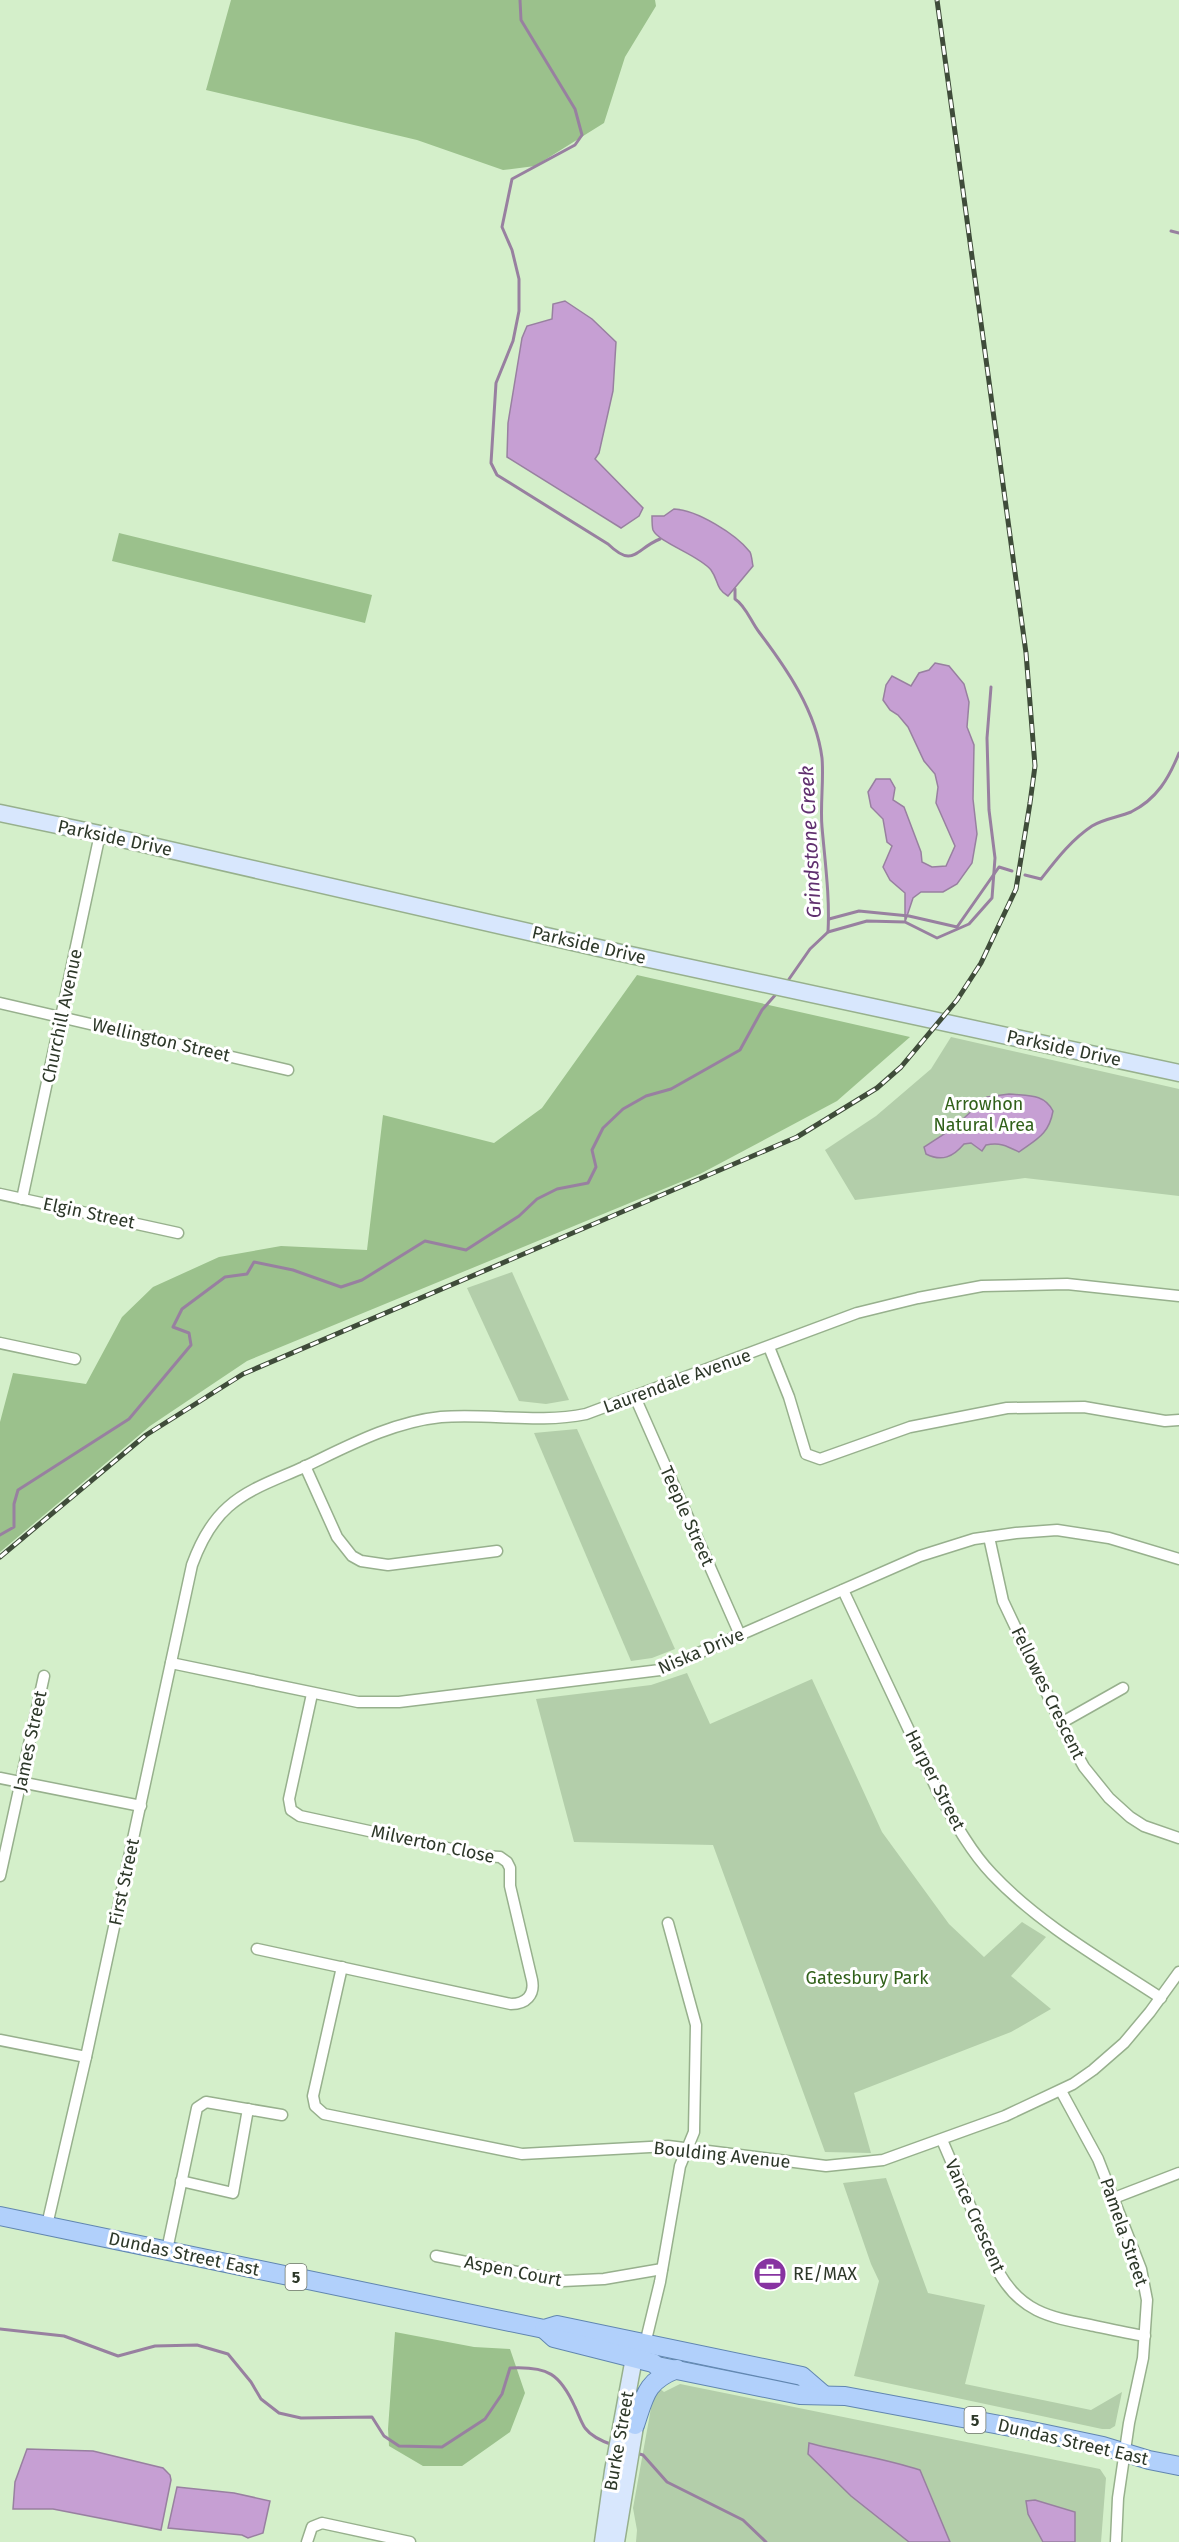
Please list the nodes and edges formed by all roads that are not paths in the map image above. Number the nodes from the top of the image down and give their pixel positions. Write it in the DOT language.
graph roads {
  1 [pos="0,813"];
  2 [pos="100,834"];
  3 [pos="0,1003"];
  4 [pos="63,1016"];
  5 [pos="288,1070"];
  6 [pos="1179,1073"];
  7 [pos="0,1194"];
  8 [pos="22,1199"];
  9 [pos="178,1233"];
  10 [pos="1179,1296"];
  11 [pos="0,1343"];
  12 [pos="769,1347"];
  13 [pos="75,1359"];
  14 [pos="635,1397"];
  15 [pos="1179,1420"];
  16 [pos="305,1466"];
  17 [pos="989,1537"];
  18 [pos="202,1540"];
  19 [pos="497,1551"];
  20 [pos="1179,1558"];
  21 [pos="843,1590"];
  22 [pos="740,1635"];
  23 [pos="171,1663"];
  24 [pos="44,1676"];
  25 [pos="1123,1688"];
  26 [pos="312,1694"];
  27 [pos="1061,1723"];
  28 [pos="0,1778"];
  29 [pos="21,1782"];
  30 [pos="141,1806"];
  31 [pos="1179,1838"];
  32 [pos="0,1876"];
  33 [pos="668,1923"];
  34 [pos="257,1949"];
  35 [pos="342,1967"];
  36 [pos="1179,1972"];
  37 [pos="1161,1998"];
  38 [pos="0,2040"];
  39 [pos="86,2057"];
  40 [pos="1061,2091"];
  41 [pos="248,2109"];
  42 [pos="282,2115"];
  43 [pos="942,2140"];
  44 [pos="687,2148"];
  45 [pos="1179,2173"];
  46 [pos="182,2181"];
  47 [pos="1114,2198"];
  48 [pos="0,2216"];
  49 [pos="47,2225"];
  50 [pos="167,2250"];
  51 [pos="436,2256"];
  52 [pos="662,2270"];
  53 [pos="1145,2336"];
  54 [pos="642,2349"];
  55 [pos="677,2370"];
  56 [pos="824,2395"];
  57 [pos="629,2424"];
  58 [pos="1125,2453"];
  59 [pos="1179,2466"];
  60 [pos="619,2472"];
  61 [pos="307,2542"];
  62 [pos="410,2542"];
  63 [pos="603,2542"];
  64 [pos="616,2542"];
  65 [pos="1116,2542"];
  1 -- 2 [label="main road, Parkside Drive"];
  2 -- 4 [label="street, Churchill Avenue"];
  2 -- 6 [label="main road, Parkside Drive"];
  3 -- 4 [label="street, Wellington Street"];
  4 -- 5 [label="street, Wellington Street"];
  4 -- 8 [label="street, Churchill Avenue"];
  7 -- 8 [label="street, Elgin Street"];
  8 -- 9 [label="street, Elgin Street"];
  10 -- 12 [label="street, Laurendale Avenue"];
  11 -- 13 [label="street"];
  12 -- 14 [label="street, Laurendale Avenue"];
  12 -- 15 [label="street"];
  14 -- 16 [label="street, Laurendale Avenue"];
  14 -- 22 [label="street, Teeple Street"];
  16 -- 18 [label="street, Laurendale Avenue"];
  16 -- 19 [label="street"];
  17 -- 20 [label="street, Niska Drive"];
  17 -- 21 [label="street, Niska Drive"];
  17 -- 27 [label="street, Fellowes Crescent"];
  18 -- 23 [label="street, First Street"];
  21 -- 22 [label="street, Niska Drive"];
  21 -- 37 [label="street, Harper Street"];
  22 -- 26 [label="street, Niska Drive"];
  23 -- 26 [label="street, Niska Drive"];
  23 -- 30 [label="street, First Street"];
  24 -- 29 [label="street, James Street"];
  25 -- 27 [label="street"];
  26 -- 35 [label="street, Milverton Close"];
  27 -- 31 [label="street, Fellowes Crescent"];
  28 -- 29 [label="street"];
  29 -- 30 [label="street"];
  29 -- 32 [label="street, James Street"];
  30 -- 39 [label="street, First Street"];
  33 -- 44 [label="street"];
  34 -- 35 [label="street"];
  35 -- 44 [label="street, Boulding Avenue"];
  36 -- 37 [label="street, Boulding Avenue"];
  37 -- 40 [label="street, Boulding Avenue"];
  38 -- 39 [label="street"];
  39 -- 49 [label="street, First Street"];
  40 -- 43 [label="street, Boulding Avenue"];
  40 -- 47 [label="street, Pamela Street"];
  41 -- 42 [label="street"];
  41 -- 46 [label="street"];
  41 -- 46 [label="street"];
  43 -- 44 [label="street, Boulding Avenue"];
  43 -- 53 [label="street, Vance Crescent"];
  44 -- 52 [label="street"];
  45 -- 47 [label="street"];
  46 -- 50 [label="street"];
  47 -- 53 [label="street, Pamela Street"];
  48 -- 49 [label="main road, Dundas Street East / 5"];
  49 -- 50 [label="main road, Dundas Street East / 5"];
  50 -- 54 [label="main road, Dundas Street East / 5"];
  51 -- 52 [label="street, Aspen Court"];
  52 -- 54 [label="street"];
  53 -- 58 [label="street, Pamela Street"];
  54 -- 55 [label="main road, Dundas Street East / 5"];
  54 -- 56 [label="main road, Dundas Street East / 5"];
  54 -- 57 [label="main road, Burke Street"];
  55 -- 56 [label="main road, Dundas Street East / 5"];
  55 -- 57 [label="main road"];
  56 -- 58 [label="main road, Dundas Street East / 5"];
  57 -- 60 [label="main road, Burke Street"];
  58 -- 59 [label="main road, Dundas Street East / 5"];
  58 -- 65 [label="street, Pamela Street"];
  60 -- 63 [label="main road, Burke Street"];
  60 -- 64 [label="main road, Burke Street"];
  61 -- 62 [label="street"];
}
